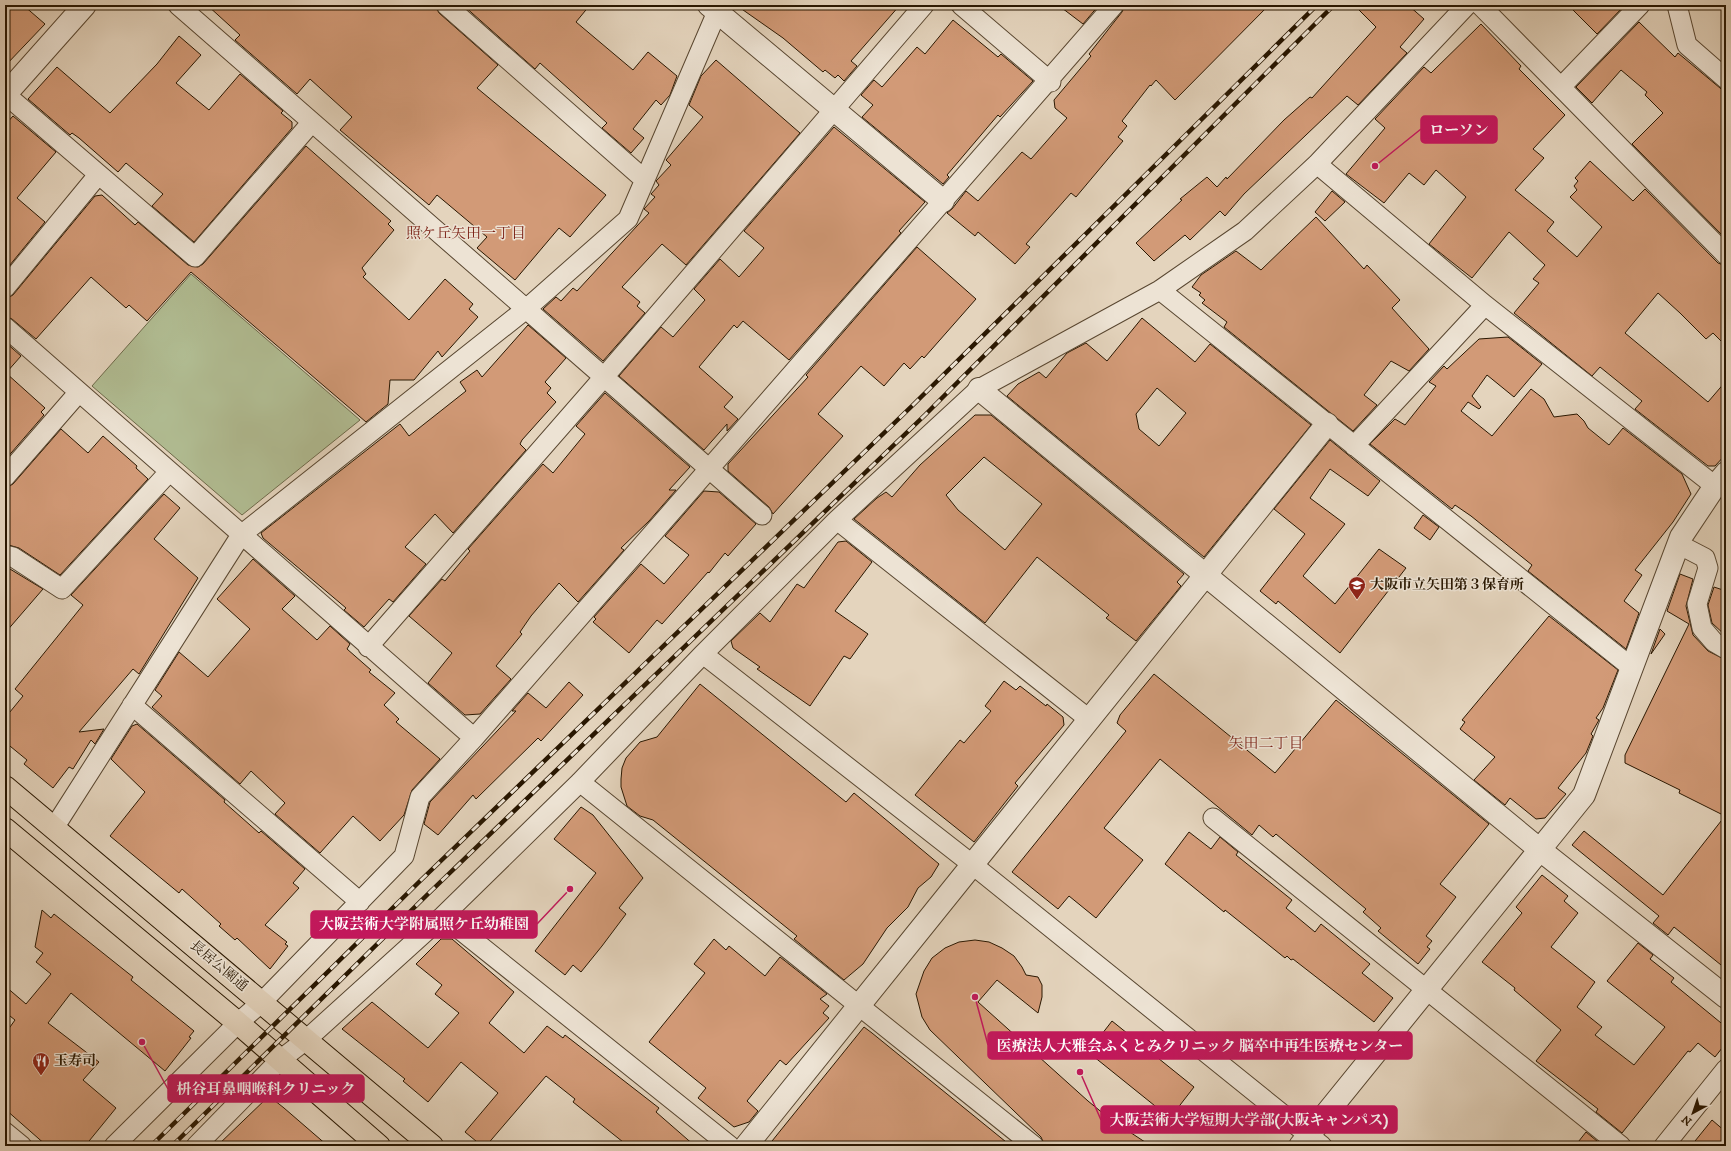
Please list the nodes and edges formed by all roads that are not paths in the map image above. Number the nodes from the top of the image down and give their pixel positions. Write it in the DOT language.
graph roads {
  1 [pos="85,5"];
  2 [pos="178,5"];
  3 [pos="446,5"];
  4 [pos="924,5"];
  5 [pos="961,5"];
  6 [pos="1114,5"];
  7 [pos="1467,5"];
  8 [pos="1480,5"];
  9 [pos="1640,5"];
  10 [pos="1677,5"];
  11 [pos="716,7"];
  12 [pos="1726,79"];
  13 [pos="1050,81"];
  14 [pos="1560,87"];
  15 [pos="5,95"];
  16 [pos="834,110"];
  17 [pos="312,122"];
  18 [pos="1317,164"];
  19 [pos="98,175"];
  20 [pos="645,180"];
  21 [pos="943,200"];
  22 [pos="1726,255"];
  23 [pos="5,288"];
  24 [pos="1160,290"];
  25 [pos="1486,305"];
  26 [pos="526,309"];
  27 [pos="5,327"];
  28 [pos="604,377"];
  29 [pos="980,389"];
  30 [pos="79,392"];
  31 [pos="1327,424"];
  32 [pos="1354,446"];
  33 [pos="710,469"];
  34 [pos="170,472"];
  35 [pos="5,477"];
  36 [pos="1720,480"];
  37 [pos="762,515"];
  38 [pos="837,520"];
  39 [pos="241,535"];
  40 [pos="1678,544"];
  41 [pos="5,555"];
  42 [pos="1206,575"];
  43 [pos="368,646"];
  44 [pos="1726,650"];
  45 [pos="703,654"];
  46 [pos="1630,667"];
  47 [pos="132,705"];
  48 [pos="1090,720"];
  49 [pos="474,738"];
  50 [pos="580,782"];
  51 [pos="5,787"];
  52 [pos="1213,818"];
  53 [pos="54,828"];
  54 [pos="5,829"];
  55 [pos="1539,849"];
  56 [pos="973,865"];
  57 [pos="360,902"];
  58 [pos="443,916"];
  59 [pos="1427,989"];
  60 [pos="1726,997"];
  61 [pos="262,1002"];
  62 [pos="860,1005"];
  63 [pos="238,1024"];
  64 [pos="306,1040"];
  65 [pos="280,1060"];
  66 [pos="1726,1069"];
  67 [pos="5,1132"];
  68 [pos="1311,1142"];
  69 [pos="371,1143"];
  70 [pos="22,1146"];
  71 [pos="114,1146"];
  72 [pos="196,1146"];
  73 [pos="432,1146"];
  74 [pos="730,1146"];
  75 [pos="746,1146"];
  76 [pos="1034,1146"];
  77 [pos="1621,1146"];
  78 [pos="1664,1146"];
  1 -- 15 [label="street"];
  2 -- 17 [label="street"];
  3 -- 20 [label="street"];
  4 -- 16 [label="street"];
  5 -- 13 [label="street"];
  6 -- 13 [label="street"];
  7 -- 18 [label="street"];
  8 -- 14 [label="street"];
  9 -- 14 [label="street"];
  10 -- 12 [label="street"];
  11 -- 16 [label="street"];
  11 -- 20 [label="street"];
  13 -- 21 [label="street"];
  14 -- 22 [label="street"];
  15 -- 19 [label="street"];
  16 -- 21 [label="street"];
  16 -- 28 [label="street"];
  17 -- 19 [label="street"];
  17 -- 26 [label="street"];
  18 -- 24 [label="street"];
  18 -- 25 [label="street"];
  19 -- 23 [label="street"];
  20 -- 26 [label="street"];
  21 -- 33 [label="street"];
  24 -- 29 [label="street"];
  24 -- 31 [label="street"];
  25 -- 32 [label="street"];
  25 -- 36 [label="street"];
  26 -- 28 [label="street"];
  26 -- 39 [label="street"];
  27 -- 30 [label="street"];
  28 -- 33 [label="street"];
  28 -- 43 [label="street"];
  29 -- 38 [label="street"];
  29 -- 42 [label="street"];
  30 -- 34 [label="street"];
  30 -- 35 [label="street"];
  31 -- 32 [label="street"];
  31 -- 42 [label="street"];
  32 -- 46 [label="street"];
  33 -- 37 [label="street"];
  33 -- 49 [label="street"];
  34 -- 39 [label="street"];
  34 -- 41 [label="street"];
  36 -- 40 [label="street"];
  38 -- 45 [label="street"];
  38 -- 48 [label="street"];
  39 -- 43 [label="street"];
  39 -- 47 [label="street"];
  40 -- 44 [label="street"];
  40 -- 46 [label="street"];
  42 -- 48 [label="street"];
  42 -- 55 [label="street"];
  43 -- 49 [label="street"];
  45 -- 50 [label="street"];
  45 -- 56 [label="street"];
  46 -- 55 [label="street"];
  47 -- 53 [label="street"];
  47 -- 57 [label="street"];
  48 -- 56 [label="street"];
  49 -- 57 [label="street"];
  50 -- 58 [label="street"];
  50 -- 62 [label="street"];
  51 -- 53 [label="highway, 長居公園通"];
  52 -- 59 [label="street"];
  53 -- 61 [label="highway, 長居公園通"];
  54 -- 63 [label="highway"];
  55 -- 59 [label="street"];
  55 -- 60 [label="street"];
  56 -- 62 [label="street"];
  56 -- 68 [label="street"];
  57 -- 61 [label="street"];
  58 -- 64 [label="street"];
  58 -- 74 [label="street"];
  59 -- 68 [label="street"];
  59 -- 77 [label="street"];
  61 -- 63 [label="street"];
  61 -- 64 [label="highway, 長居公園通"];
  62 -- 75 [label="street"];
  62 -- 76 [label="street"];
  63 -- 65 [label="highway"];
  63 -- 71 [label="street"];
  64 -- 65 [label="street"];
  64 -- 73 [label="highway, 長居公園通"];
  65 -- 69 [label="highway"];
  65 -- 72 [label="street"];
  66 -- 78 [label="street"];
  67 -- 70 [label="street"];
}
